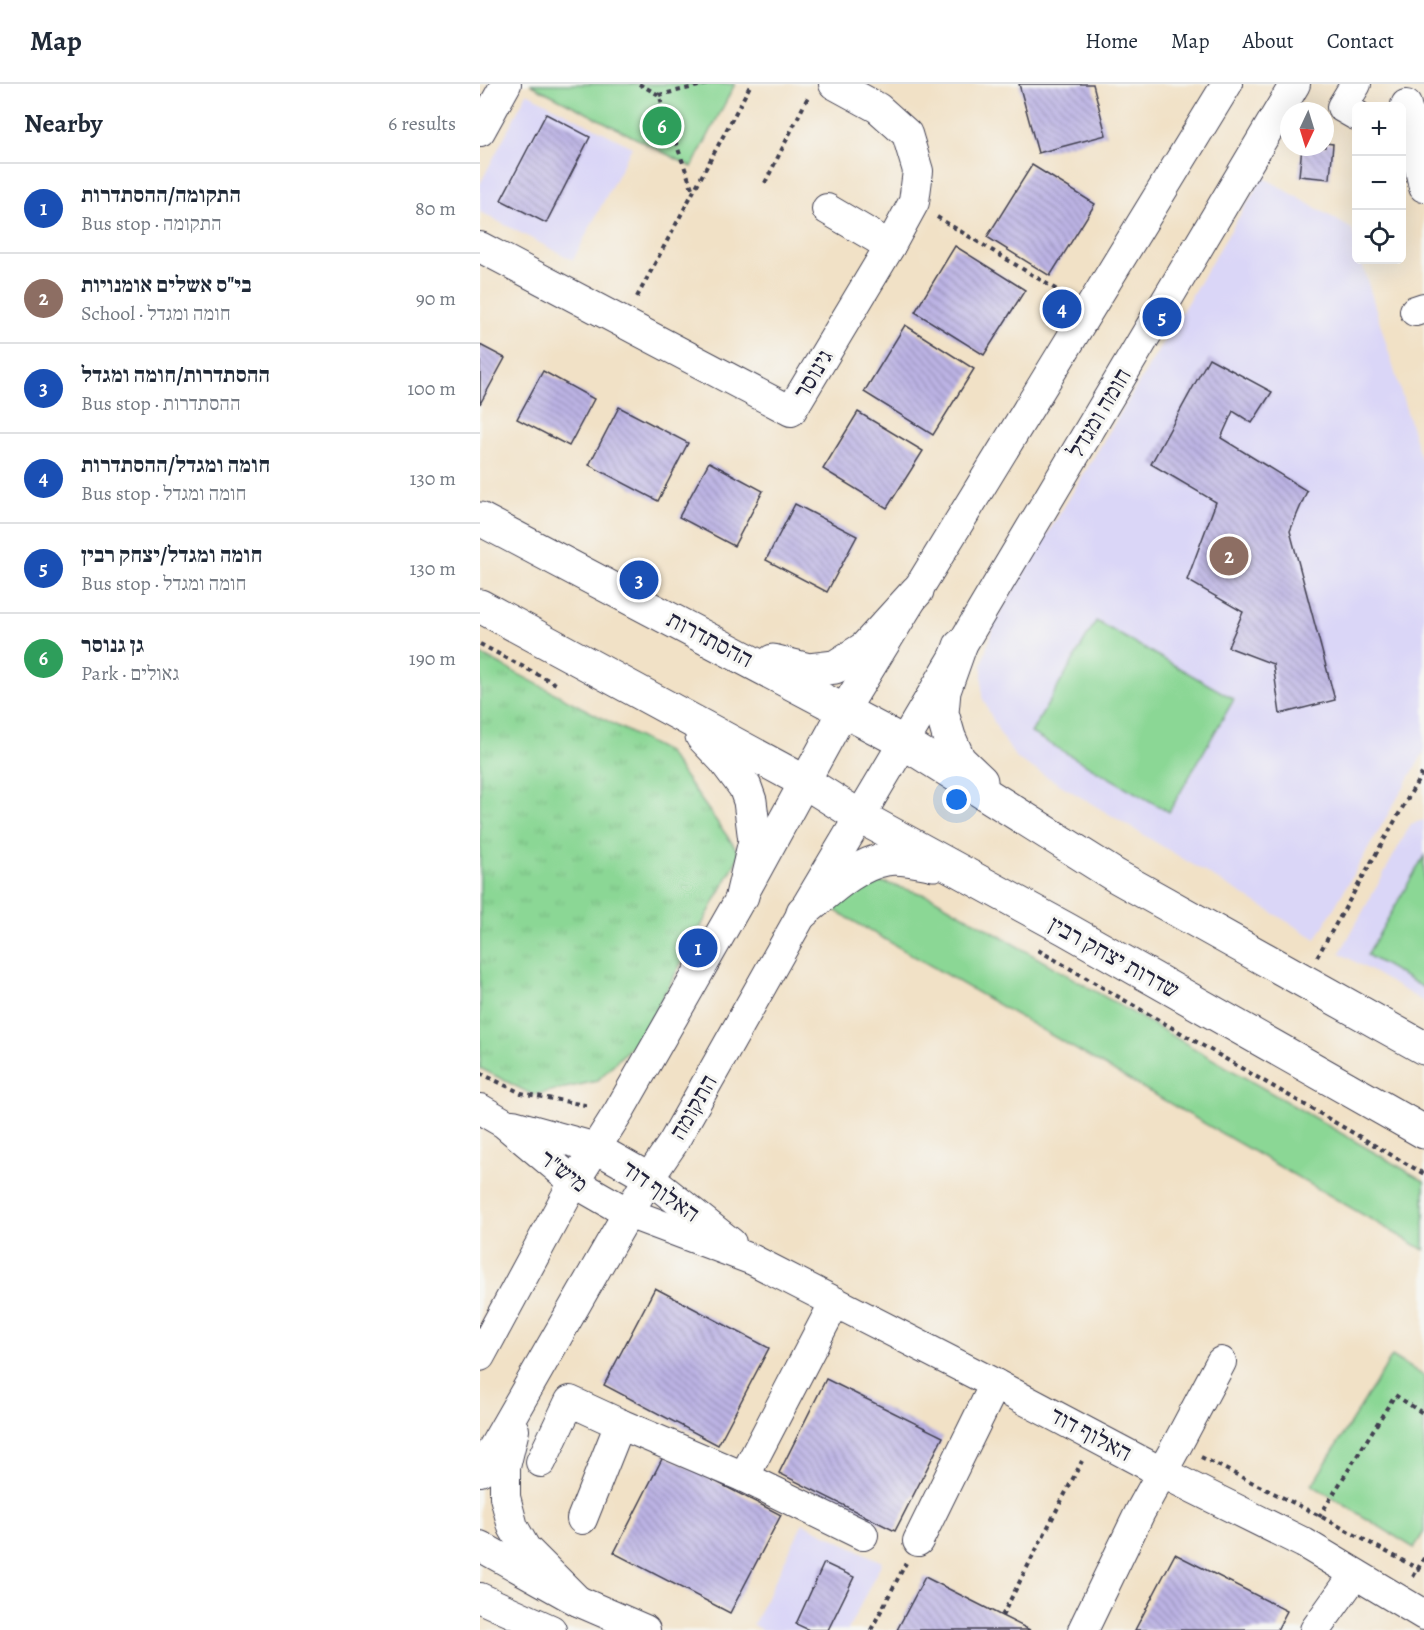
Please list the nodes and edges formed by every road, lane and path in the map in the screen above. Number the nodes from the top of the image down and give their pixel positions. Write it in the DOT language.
graph roads {
  1 [pos="506,84"];
  2 [pos="639,84"];
  3 [pos="708,84"];
  4 [pos="751,84"];
  5 [pos="1227,84"];
  6 [pos="1356,84"];
  7 [pos="1286,87"];
  8 [pos="822,89"];
  9 [pos="659,95"];
  10 [pos="1409,104"];
  11 [pos="1352,112"];
  12 [pos="480,132"];
  13 [pos="765,183"];
  14 [pos="1424,187"];
  15 [pos="694,191"];
  16 [pos="914,202"];
  17 [pos="827,209"];
  18 [pos="890,246"];
  19 [pos="480,247"];
  20 [pos="1090,309"];
  21 [pos="623,322"];
  22 [pos="480,519"];
  23 [pos="917,591"];
  24 [pos="480,606"];
  25 [pos="712,640"];
  26 [pos="960,646"];
  27 [pos="844,710"];
  28 [pos="684,717"];
  29 [pos="903,742"];
  30 [pos="1424,770"];
  31 [pos="805,782"];
  32 [pos="1008,808"];
  33 [pos="860,816"];
  34 [pos="955,868"];
  35 [pos="742,896"];
  36 [pos="803,912"];
  37 [pos="1034,948"];
  38 [pos="1303,981"];
  39 [pos="1424,1048"];
  40 [pos="480,1073"];
  41 [pos="619,1111"];
  42 [pos="492,1116"];
  43 [pos="1424,1132"];
  44 [pos="596,1148"];
  45 [pos="1424,1174"];
  46 [pos="649,1178"];
  47 [pos="574,1182"];
  48 [pos="628,1213"];
  49 [pos="753,1260"];
  50 [pos="835,1302"];
  51 [pos="480,1356"];
  52 [pos="1221,1362"];
  53 [pos="995,1384"];
  54 [pos="523,1396"];
  55 [pos="1424,1414"];
  56 [pos="620,1424"];
  57 [pos="1095,1436"];
  58 [pos="1177,1445"];
  59 [pos="541,1462"];
  60 [pos="480,1471"];
  61 [pos="1161,1472"];
  62 [pos="744,1477"];
  63 [pos="1320,1516"];
  64 [pos="582,1520"];
  65 [pos="863,1535"];
  66 [pos="918,1541"];
  67 [pos="1304,1543"];
  68 [pos="480,1546"];
  69 [pos="1424,1572"];
  70 [pos="1355,1574"];
  71 [pos="480,1598"];
  72 [pos="578,1601"];
  73 [pos="480,1613"];
  74 [pos="1002,1616"];
  75 [pos="1424,1616"];
  76 [pos="541,1625"];
  77 [pos="645,1630"];
  78 [pos="871,1630"];
  79 [pos="1083,1630"];
  80 [pos="1315,1630"];
  81 [pos="1336,1630"];
  1 -- 12 [label="street"];
  2 -- 9 [label="path"];
  3 -- 9 [label="path"];
  4 -- 15 [label="path"];
  5 -- 20 [label="street"];
  6 -- 11 [label="street"];
  7 -- 26 [label="street, חומה ומגדל"];
  8 -- 13 [label="path"];
  8 -- 16 [label="street, גינוסר"];
  9 -- 15 [label="path"];
  10 -- 14 [label="street"];
  15 -- 21 [label="path"];
  16 -- 18 [label="street, גינוסר"];
  16 -- 20 [label="path"];
  17 -- 18 [label="street"];
  18 -- 21 [label="street, גינוסר"];
  19 -- 21 [label="street, גינוסר"];
  20 -- 23 [label="street"];
  22 -- 25 [label="main road, ההסתדרות"];
  23 -- 25 [label="main road"];
  23 -- 27 [label="street"];
  24 -- 28 [label="main road"];
  25 -- 27 [label="main road, ההסתדרות"];
  26 -- 29 [label="street, חומה ומגדל"];
  26 -- 32 [label="main road"];
  27 -- 29 [label="main road"];
  27 -- 31 [label="street"];
  28 -- 31 [label="main road"];
  28 -- 35 [label="main road"];
  29 -- 32 [label="main road"];
  29 -- 33 [label="street, התקומה"];
  30 -- 38 [label="path"];
  31 -- 33 [label="main road, שדרות יצחק רבין"];
  31 -- 35 [label="street"];
  32 -- 38 [label="main road"];
  33 -- 34 [label="main road, שדרות יצחק רבין"];
  33 -- 36 [label="street, התקומה"];
  34 -- 36 [label="main road"];
  34 -- 43 [label="main road, שדרות יצחק רבין"];
  35 -- 41 [label="street"];
  36 -- 46 [label="street, התקומה"];
  37 -- 45 [label="path"];
  38 -- 39 [label="main road"];
  40 -- 41 [label="path"];
  41 -- 44 [label="street"];
  42 -- 44 [label="street, מיש\"ר"];
  42 -- 47 [label="street, מיש\"ר"];
  44 -- 46 [label="street, האלוף דוד"];
  44 -- 47 [label="street"];
  46 -- 48 [label="street, התקומה"];
  46 -- 49 [label="street, האלוף דוד"];
  47 -- 48 [label="street, מיש\"ר"];
  47 -- 51 [label="street"];
  48 -- 49 [label="street, האלוף דוד"];
  48 -- 54 [label="street, התקומה"];
  49 -- 50 [label="street, האלוף דוד"];
  50 -- 53 [label="street, האלוף דוד"];
  50 -- 62 [label="street"];
  52 -- 58 [label="street"];
  53 -- 57 [label="street, האלוף דוד"];
  53 -- 66 [label="street"];
  54 -- 60 [label="street, התקומה"];
  54 -- 72 [label="street"];
  55 -- 63 [label="path"];
  56 -- 59 [label="street"];
  56 -- 62 [label="street"];
  56 -- 64 [label="street"];
  57 -- 61 [label="street, האלוף דוד"];
  57 -- 74 [label="path"];
  58 -- 61 [label="street"];
  58 -- 63 [label="path"];
  61 -- 67 [label="street, האלוף דוד"];
  61 -- 79 [label="street"];
  62 -- 65 [label="street"];
  63 -- 67 [label="path"];
  63 -- 69 [label="path"];
  66 -- 78 [label="path"];
  67 -- 70 [label="street, האלוף דוד"];
  68 -- 72 [label="street"];
  70 -- 75 [label="street, האלוף דוד"];
  70 -- 80 [label="street"];
  70 -- 81 [label="street"];
  71 -- 76 [label="street"];
  72 -- 77 [label="street"];
  73 -- 76 [label="street"];
}
